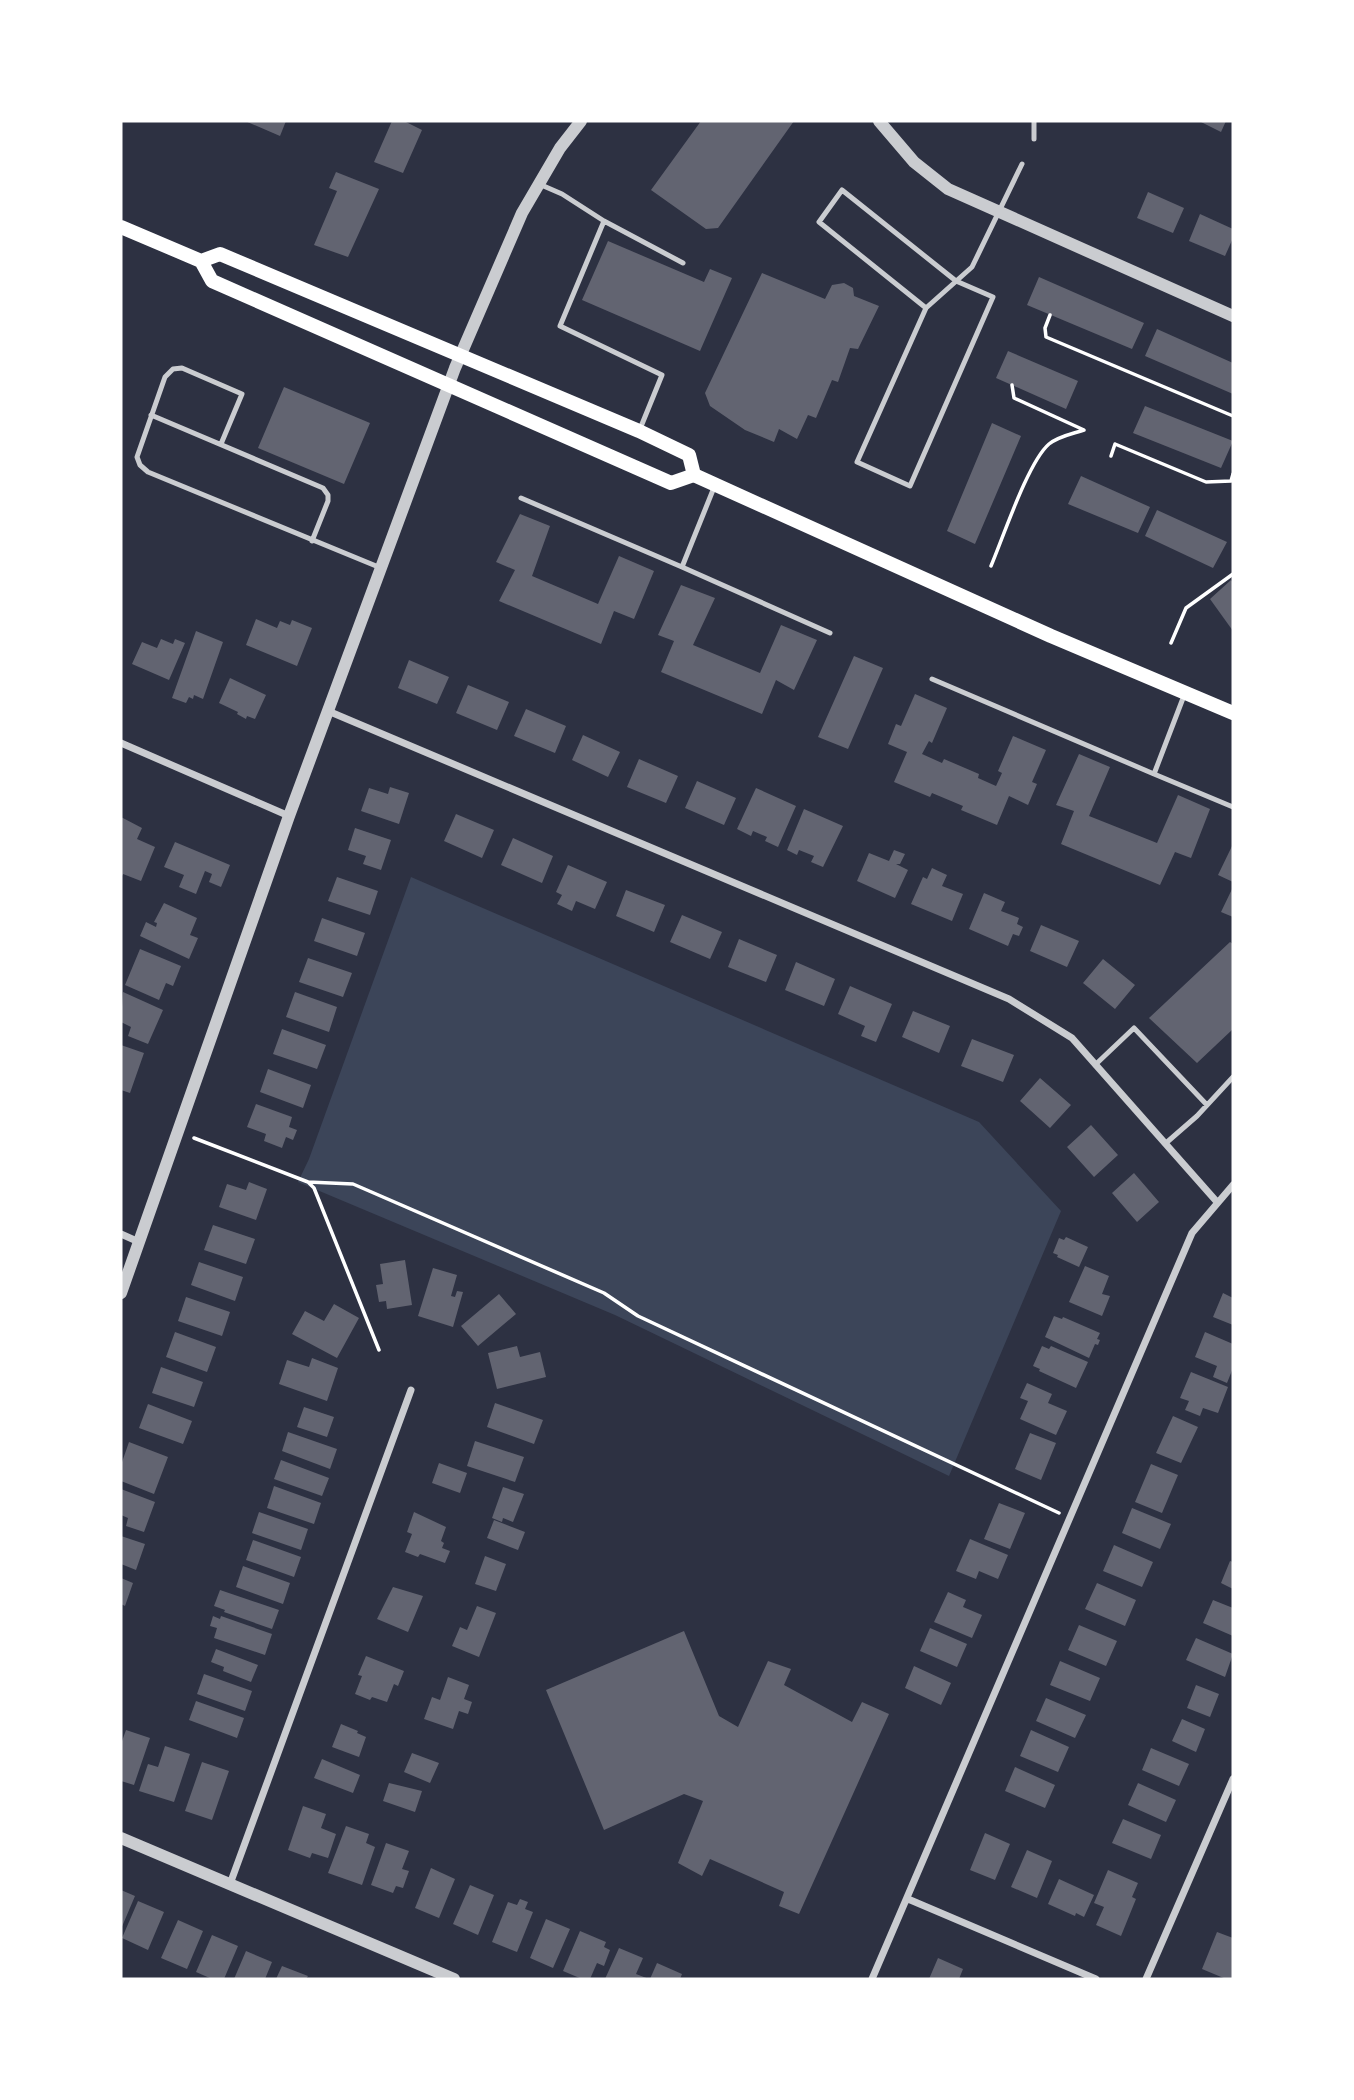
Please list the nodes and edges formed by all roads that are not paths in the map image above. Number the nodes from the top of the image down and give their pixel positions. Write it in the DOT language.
graph roads {
  1 [pos="581,121"];
  2 [pos="879,121"];
  3 [pos="1034,121"];
  4 [pos="1034,139"];
  5 [pos="1022,164"];
  6 [pos="539,184"];
  7 [pos="999,212"];
  8 [pos="604,221"];
  9 [pos="121,227"];
  10 [pos="201,261"];
  11 [pos="683,263"];
  12 [pos="956,281"];
  13 [pos="926,308"];
  14 [pos="1233,316"];
  15 [pos="457,362"];
  16 [pos="449,384"];
  17 [pos="152,415"];
  18 [pos="639,431"];
  19 [pos="221,444"];
  20 [pos="694,475"];
  21 [pos="715,485"];
  22 [pos="521,498"];
  23 [pos="312,541"];
  24 [pos="682,567"];
  25 [pos="381,568"];
  26 [pos="830,633"];
  27 [pos="932,679"];
  28 [pos="1185,693"];
  29 [pos="328,711"];
  30 [pos="1233,713"];
  31 [pos="121,743"];
  32 [pos="1154,774"];
  33 [pos="1233,807"];
  34 [pos="289,816"];
  35 [pos="1096,1065"];
  36 [pos="1233,1077"];
  37 [pos="1207,1105"];
  38 [pos="1166,1143"];
  39 [pos="1233,1185"];
  40 [pos="1217,1202"];
  41 [pos="121,1234"];
  42 [pos="139,1242"];
  43 [pos="121,1293"];
  44 [pos="411,1390"];
  45 [pos="1233,1779"];
  46 [pos="121,1838"];
  47 [pos="230,1884"];
  48 [pos="908,1899"];
  49 [pos="454,1979"];
  50 [pos="872,1979"];
  51 [pos="1096,1979"];
  52 [pos="1146,1979"];
  1 -- 6 [label="street"];
  2 -- 7 [label="street"];
  3 -- 4 [label="lane"];
  5 -- 7 [label="lane"];
  6 -- 8 [label="lane"];
  6 -- 15 [label="street"];
  7 -- 12 [label="lane"];
  7 -- 14 [label="street"];
  8 -- 11 [label="lane"];
  8 -- 18 [label="lane"];
  9 -- 10 [label="main road"];
  10 -- 15 [label="main road"];
  10 -- 16 [label="main road"];
  12 -- 13 [label="lane"];
  12 -- 13 [label="lane"];
  12 -- 13 [label="lane"];
  15 -- 16 [label="street"];
  15 -- 18 [label="main road"];
  16 -- 20 [label="main road"];
  16 -- 25 [label="street"];
  17 -- 19 [label="lane"];
  17 -- 19 [label="lane"];
  17 -- 23 [label="lane"];
  18 -- 20 [label="main road"];
  19 -- 23 [label="lane"];
  20 -- 21 [label="main road"];
  21 -- 24 [label="lane"];
  21 -- 28 [label="main road"];
  22 -- 24 [label="lane"];
  23 -- 25 [label="lane"];
  24 -- 26 [label="lane"];
  25 -- 29 [label="street"];
  27 -- 32 [label="lane"];
  28 -- 30 [label="main road"];
  28 -- 32 [label="lane"];
  29 -- 34 [label="street"];
  29 -- 35 [label="street"];
  31 -- 34 [label="street"];
  32 -- 33 [label="lane"];
  34 -- 42 [label="street"];
  35 -- 37 [label="lane"];
  35 -- 38 [label="street"];
  36 -- 37 [label="lane"];
  37 -- 38 [label="lane"];
  38 -- 40 [label="street"];
  39 -- 40 [label="street"];
  40 -- 48 [label="street"];
  41 -- 42 [label="street"];
  42 -- 43 [label="street"];
  44 -- 47 [label="street"];
  45 -- 52 [label="street"];
  46 -- 47 [label="street"];
  47 -- 49 [label="street"];
  48 -- 50 [label="street"];
  48 -- 51 [label="street"];
}
